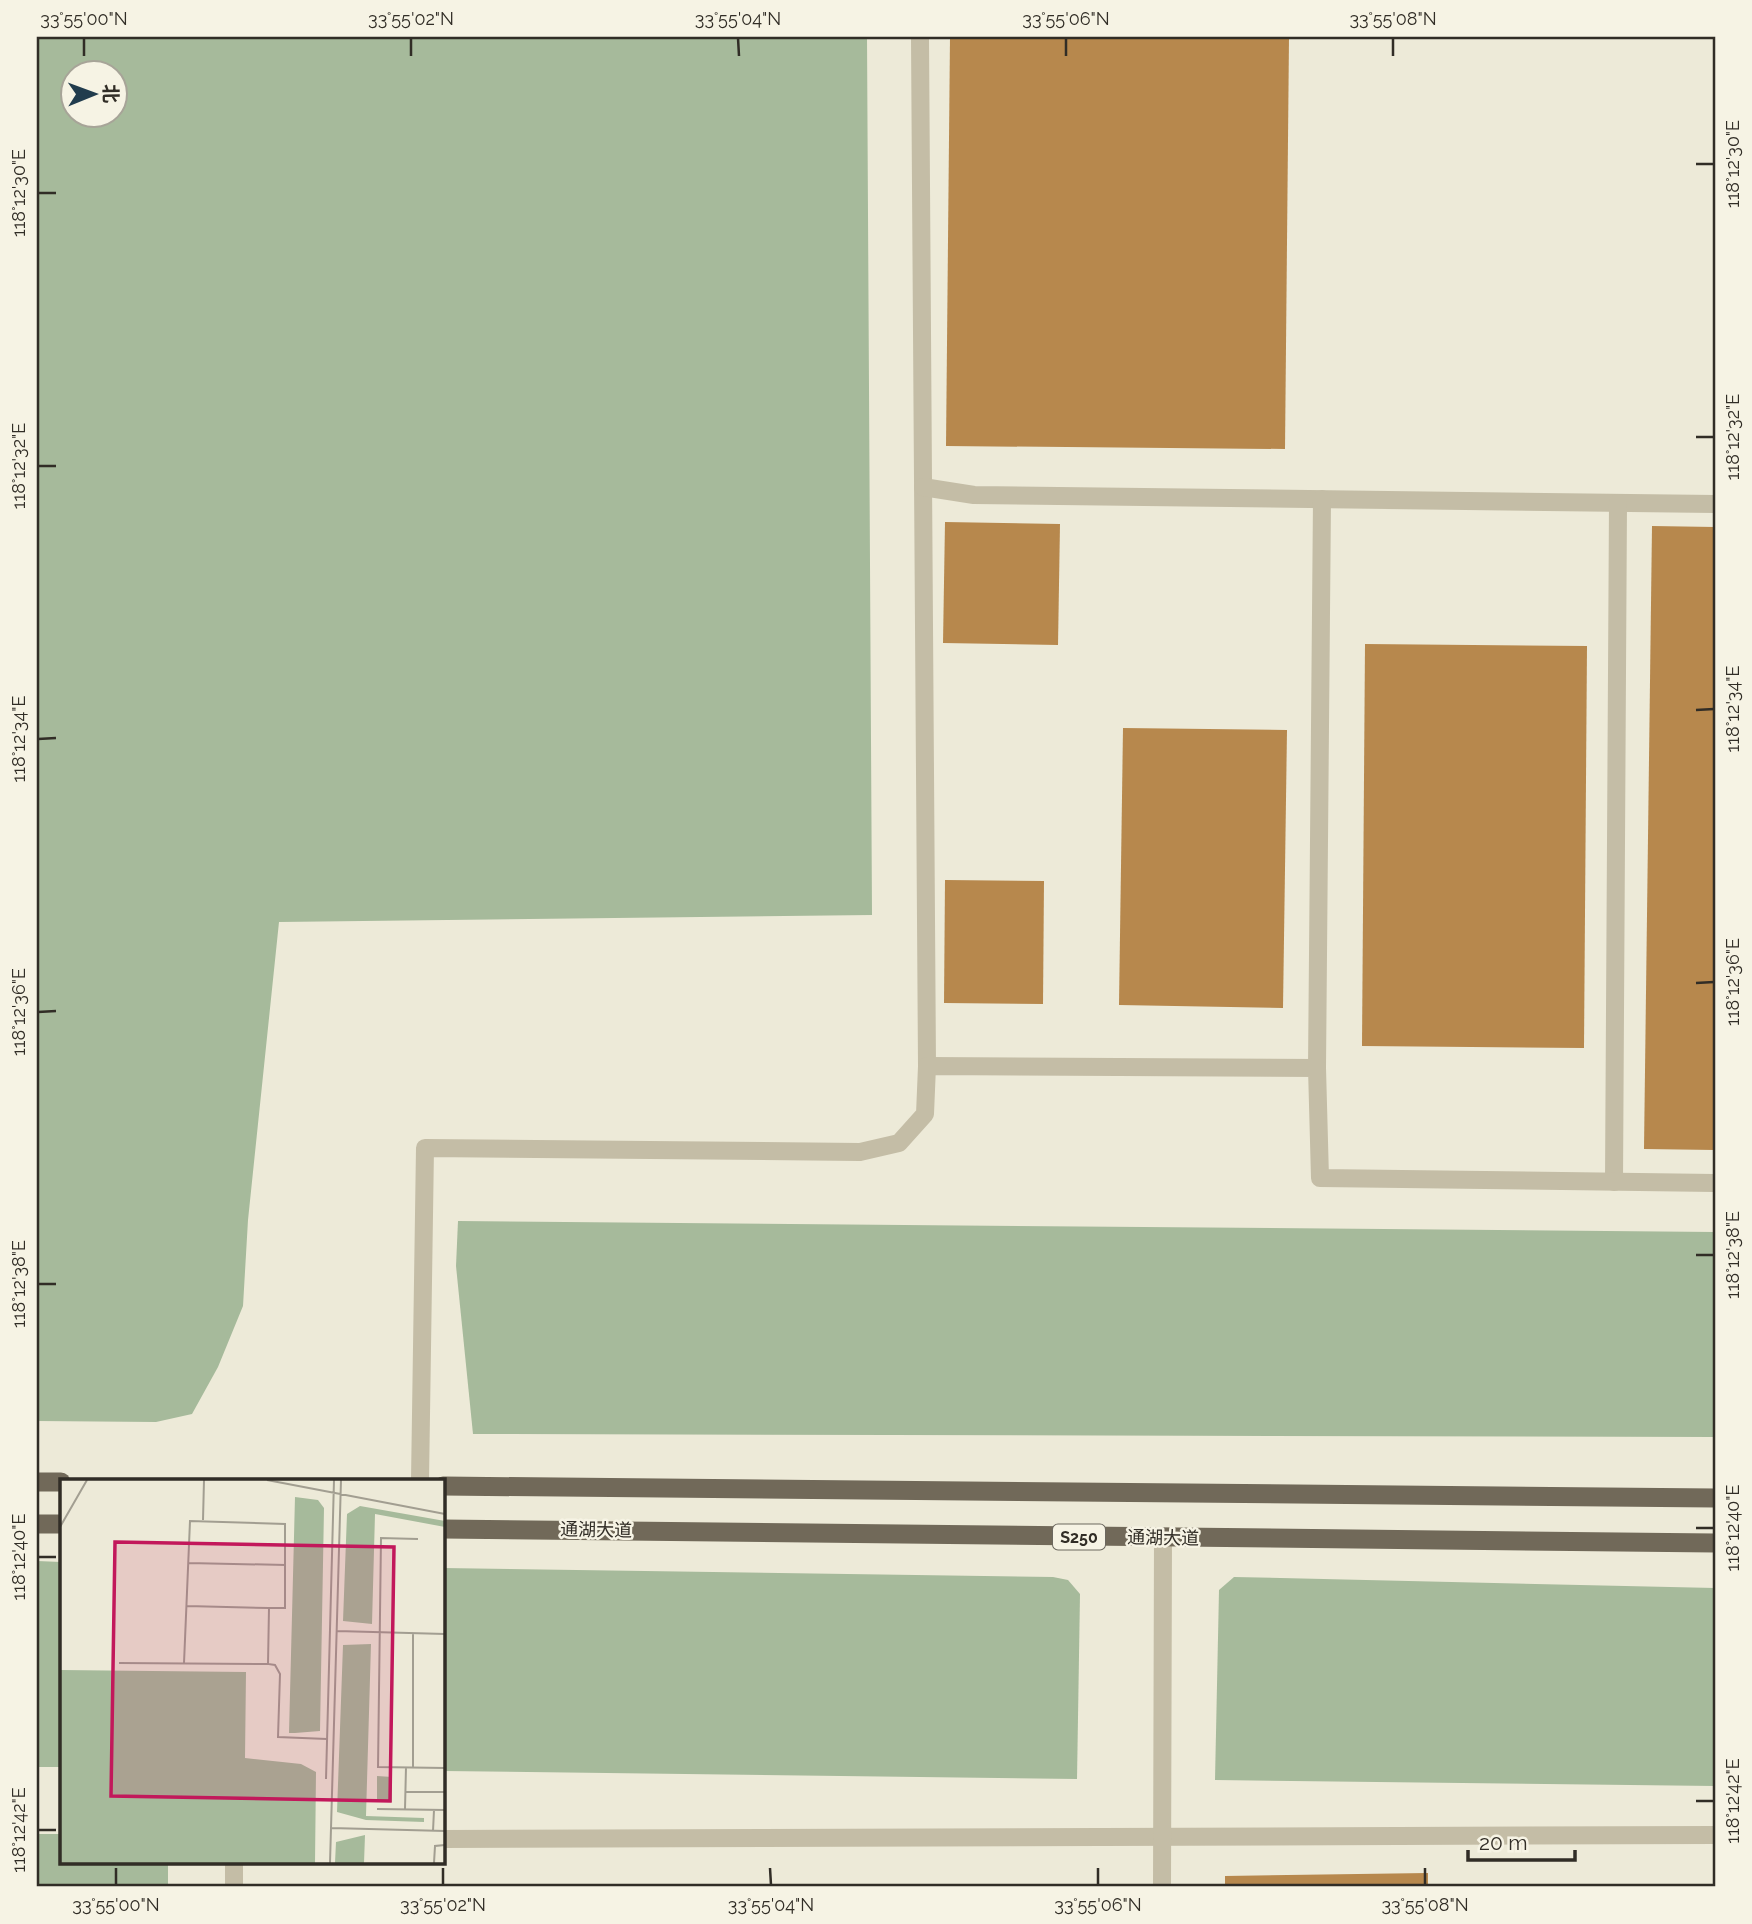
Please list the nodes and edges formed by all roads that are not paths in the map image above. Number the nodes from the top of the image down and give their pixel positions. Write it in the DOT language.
graph roads {
  1 [pos="920,38"];
  2 [pos="923,487"];
  3 [pos="1322,499"];
  4 [pos="1618,503"];
  5 [pos="1715,504"];
  6 [pos="927,1066"];
  7 [pos="1317,1068"];
  8 [pos="1614,1182"];
  9 [pos="1715,1183"];
  10 [pos="420,1479"];
  11 [pos="37,1482"];
  12 [pos="60,1482"];
  13 [pos="444,1486"];
  14 [pos="1715,1497"];
  15 [pos="37,1524"];
  16 [pos="60,1524"];
  17 [pos="444,1529"];
  18 [pos="1163,1538"];
  19 [pos="1715,1543"];
  20 [pos="1715,1835"];
  21 [pos="1162,1837"];
  22 [pos="444,1839"];
  23 [pos="234,1864"];
  24 [pos="234,1887"];
  25 [pos="1162,1887"];
  1 -- 2 [label="lane"];
  2 -- 3 [label="lane"];
  2 -- 6 [label="lane"];
  3 -- 4 [label="lane"];
  3 -- 7 [label="lane"];
  4 -- 5 [label="lane"];
  4 -- 8 [label="lane"];
  6 -- 7 [label="lane"];
  6 -- 10 [label="lane"];
  7 -- 8 [label="lane"];
  8 -- 9 [label="lane"];
  11 -- 12 [label="main road"];
  13 -- 14 [label="main road"];
  15 -- 16 [label="main road"];
  17 -- 18 [label="main road, 通湖大道 / S250"];
  18 -- 19 [label="main road, 通湖大道 / S250"];
  18 -- 21 [label="lane"];
  20 -- 21 [label="lane"];
  21 -- 22 [label="lane"];
  21 -- 25 [label="lane"];
  23 -- 24 [label="lane"];
}
